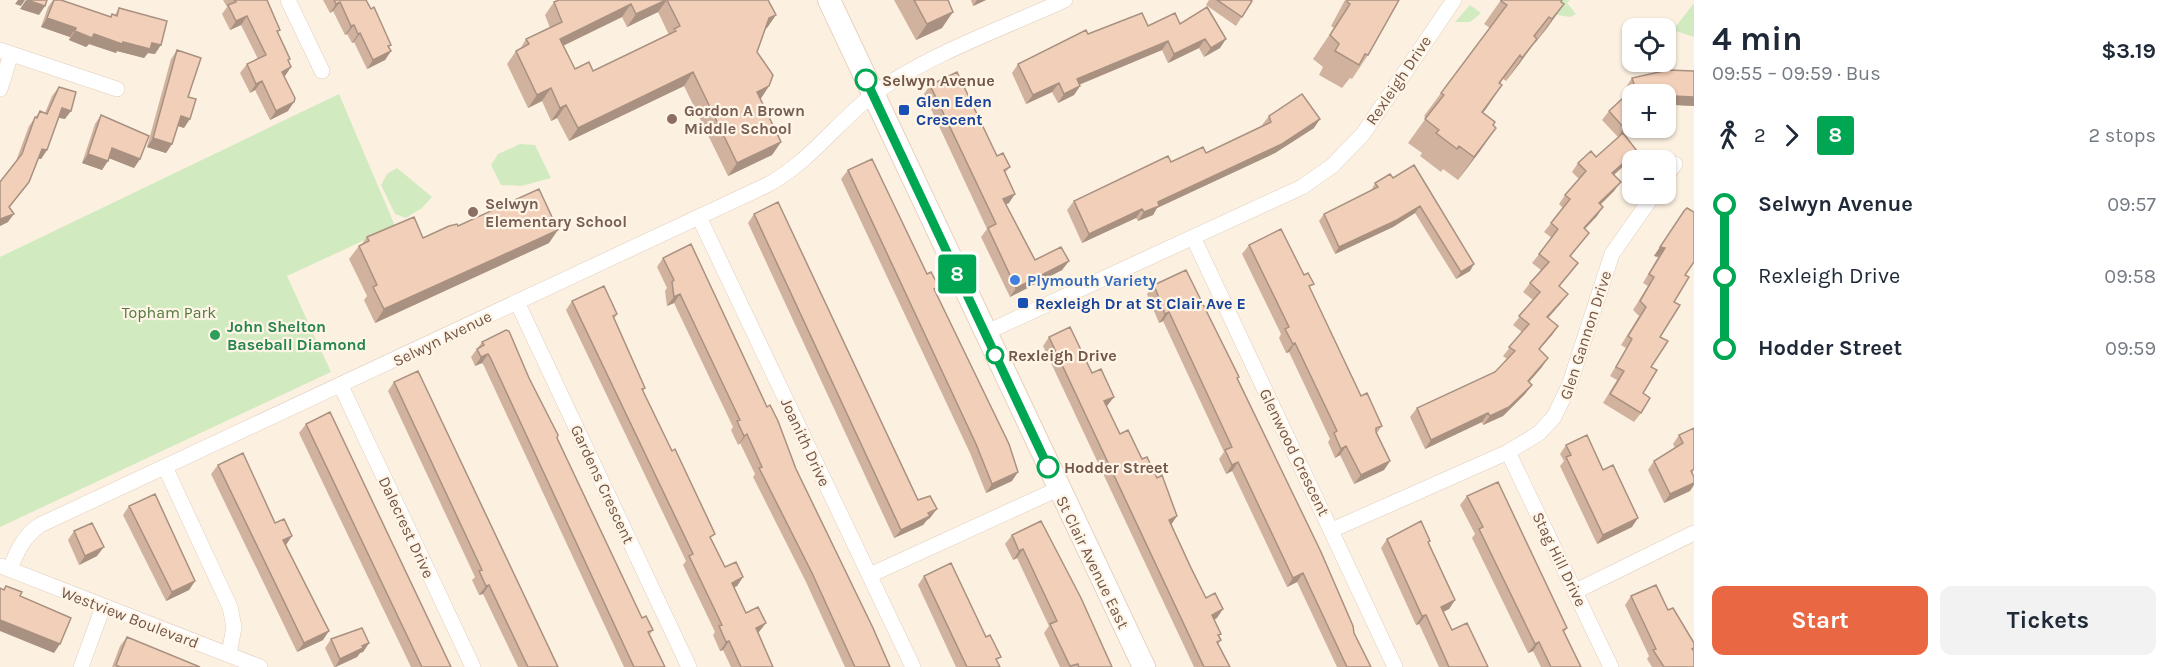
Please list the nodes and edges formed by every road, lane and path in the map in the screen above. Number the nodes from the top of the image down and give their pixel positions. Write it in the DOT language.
graph roads {
  1 [pos="288,0"];
  2 [pos="829,0"];
  3 [pos="1065,0"];
  4 [pos="1454,0"];
  5 [pos="6,52"];
  6 [pos="322,71"];
  7 [pos="0,89"];
  8 [pos="117,89"];
  9 [pos="873,95"];
  10 [pos="1647,204"];
  11 [pos="699,217"];
  12 [pos="1193,237"];
  13 [pos="517,302"];
  14 [pos="985,333"];
  15 [pos="341,386"];
  16 [pos="1508,452"];
  17 [pos="165,468"];
  18 [pos="1058,489"];
  19 [pos="1332,530"];
  20 [pos="1694,533"];
  21 [pos="5,567"];
  22 [pos="870,575"];
  23 [pos="1576,591"];
  24 [pos="103,607"];
  25 [pos="229,654"];
  26 [pos="81,667"];
  27 [pos="260,667"];
  28 [pos="473,667"];
  29 [pos="689,667"];
  30 [pos="913,667"];
  31 [pos="1144,667"];
  32 [pos="1395,667"];
  33 [pos="1611,667"];
  1 -- 6 [label="street"];
  2 -- 9 [label="main road, St Clair Avenue East"];
  3 -- 9 [label="street"];
  4 -- 12 [label="street, Rexleigh Drive"];
  5 -- 7 [label="street"];
  5 -- 8 [label="street"];
  9 -- 11 [label="street, Selwyn Avenue"];
  9 -- 14 [label="main road, St Clair Avenue East"];
  10 -- 16 [label="street, Glen Gannon Drive"];
  11 -- 13 [label="street, Selwyn Avenue"];
  11 -- 22 [label="street, Joanith Drive"];
  12 -- 14 [label="street, Rexleigh Drive"];
  12 -- 19 [label="street, Glenwood Crescent"];
  13 -- 15 [label="street, Selwyn Avenue"];
  13 -- 29 [label="street, Gardens Crescent"];
  14 -- 18 [label="main road, St Clair Avenue East"];
  15 -- 17 [label="street, Selwyn Avenue"];
  15 -- 28 [label="street, Dalecrest Drive"];
  16 -- 19 [label="street, Glen Gannon Drive"];
  16 -- 23 [label="street, Stag Hill Drive"];
  17 -- 21 [label="street, Selwyn Avenue"];
  17 -- 25 [label="street"];
  18 -- 22 [label="street"];
  18 -- 31 [label="main road, St Clair Avenue East"];
  19 -- 32 [label="street, Glenwood Crescent"];
  20 -- 23 [label="street"];
  21 -- 24 [label="street, Westview Boulevard"];
  22 -- 30 [label="street, Joanith Drive"];
  23 -- 33 [label="street, Stag Hill Drive"];
  24 -- 25 [label="street, Westview Boulevard"];
  24 -- 26 [label="street"];
  25 -- 27 [label="street, Westview Boulevard"];
}
